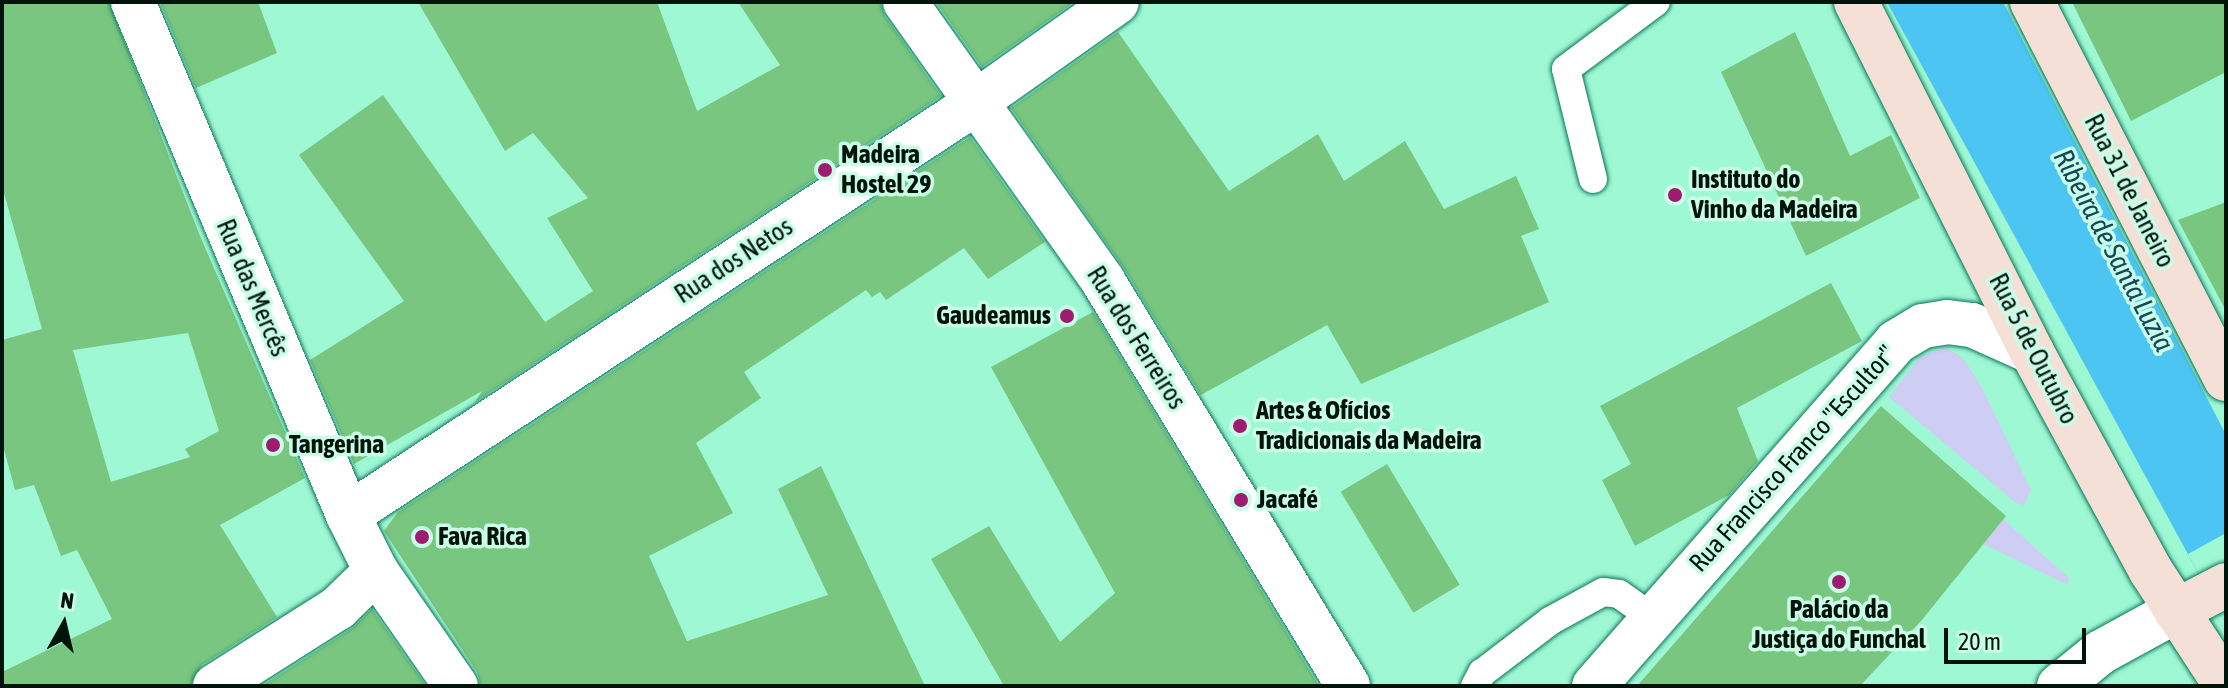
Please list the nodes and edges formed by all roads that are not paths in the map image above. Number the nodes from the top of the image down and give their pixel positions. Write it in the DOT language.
graph roads {
  1 [pos="133,2"];
  2 [pos="905,2"];
  3 [pos="1117,2"];
  4 [pos="1656,2"];
  5 [pos="1856,2"];
  6 [pos="2032,2"];
  7 [pos="975,103"];
  8 [pos="1593,179"];
  9 [pos="2032,352"];
  10 [pos="2226,379"];
  11 [pos="348,515"];
  12 [pos="376,571"];
  13 [pos="2204,597"];
  14 [pos="1653,618"];
  15 [pos="215,686"];
  16 [pos="456,686"];
  17 [pos="1348,686"];
  18 [pos="1475,686"];
  19 [pos="1594,686"];
  20 [pos="2059,686"];
  21 [pos="2226,686"];
  1 -- 11 [label="street, Rua das Mercês"];
  2 -- 7 [label="street, Rua dos Ferreiros"];
  3 -- 7 [label="street, Rua dos Netos"];
  4 -- 8 [label="lane"];
  5 -- 9 [label="main road, Rua 5 de Outubro"];
  6 -- 10 [label="main road, Rua 31 de Janeiro"];
  7 -- 11 [label="street, Rua dos Netos"];
  7 -- 17 [label="street, Rua dos Ferreiros"];
  9 -- 13 [label="main road, Rua 5 de Outubro"];
  9 -- 14 [label="street, Rua Francisco Franco \"Escultor\""];
  11 -- 12 [label="street, Rua das Mercês"];
  12 -- 15 [label="street"];
  12 -- 16 [label="street, Rua das Mercês"];
  13 -- 20 [label="street"];
  13 -- 21 [label="main road, Rua 5 de Outubro"];
  14 -- 18 [label="lane"];
  14 -- 19 [label="street, Rua Francisco Franco \"Escultor\""];
}
